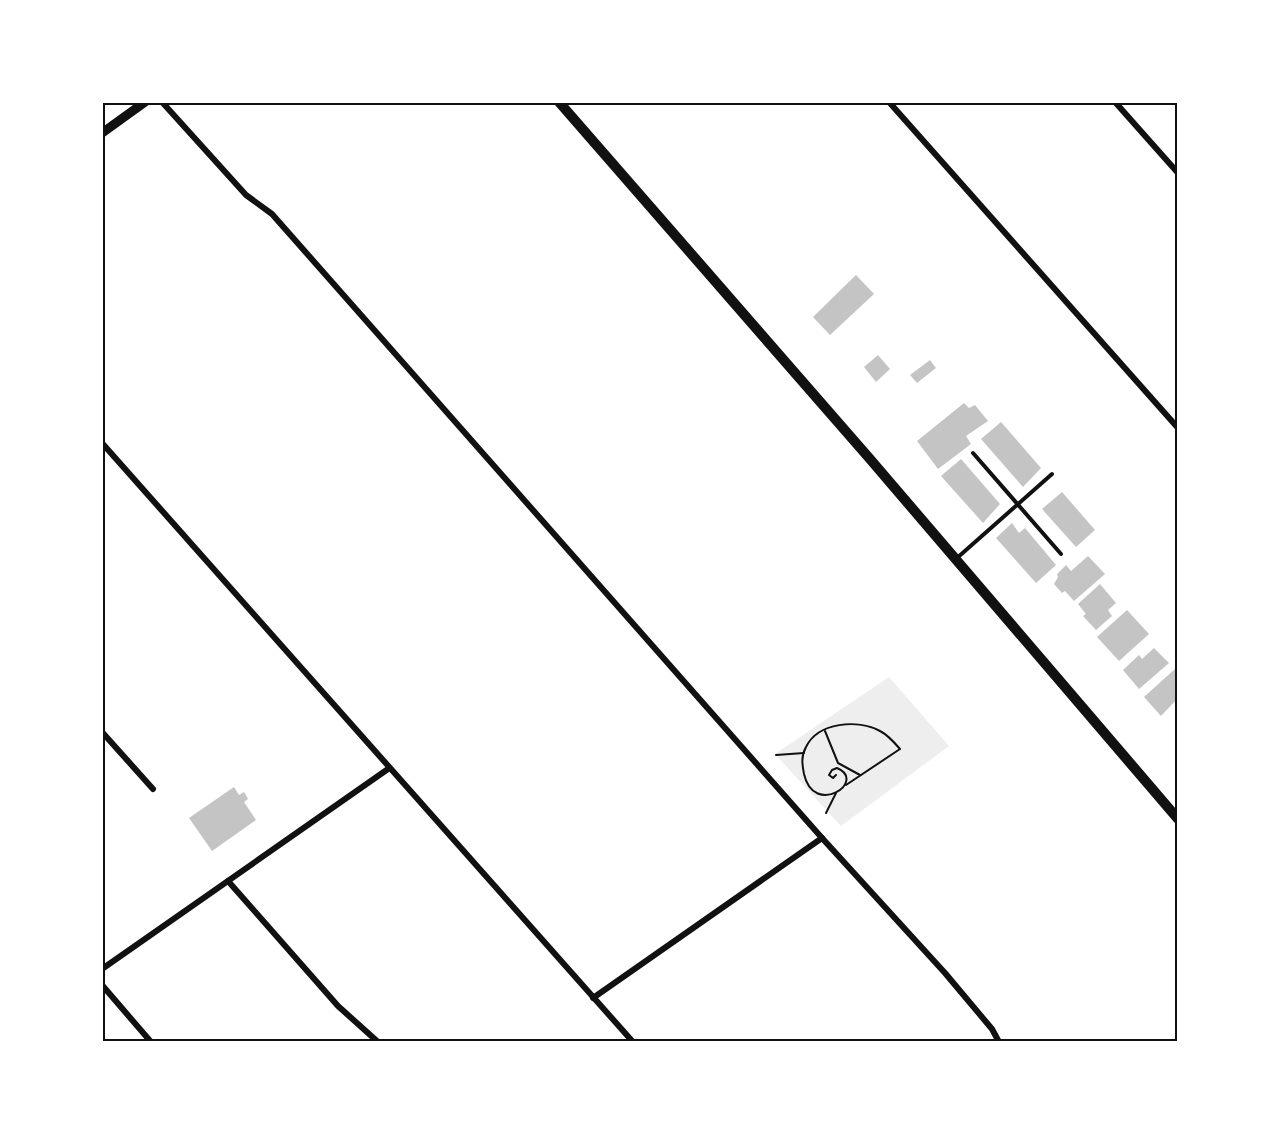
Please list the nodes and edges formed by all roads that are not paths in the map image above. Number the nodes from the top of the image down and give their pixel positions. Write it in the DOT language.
graph roads {
  1 [pos="146,102"];
  2 [pos="162,102"];
  3 [pos="559,102"];
  4 [pos="889,102"];
  5 [pos="1115,102"];
  6 [pos="102,133"];
  7 [pos="1178,172"];
  8 [pos="1178,428"];
  9 [pos="102,443"];
  10 [pos="973,453"];
  11 [pos="1052,474"];
  12 [pos="1017,505"];
  13 [pos="1060,554"];
  14 [pos="957,559"];
  15 [pos="102,732"];
  16 [pos="388,769"];
  17 [pos="153,789"];
  18 [pos="1178,819"];
  19 [pos="822,838"];
  20 [pos="228,880"];
  21 [pos="102,969"];
  22 [pos="102,985"];
  23 [pos="594,998"];
  24 [pos="151,1042"];
  25 [pos="378,1042"];
  26 [pos="633,1042"];
  27 [pos="999,1042"];
  1 -- 6 [label="street"];
  2 -- 19 [label="street"];
  3 -- 14 [label="main road"];
  4 -- 8 [label="street"];
  5 -- 7 [label="street"];
  9 -- 16 [label="street"];
  10 -- 12 [label="lane"];
  11 -- 12 [label="lane"];
  12 -- 13 [label="lane"];
  12 -- 14 [label="lane"];
  14 -- 18 [label="main road"];
  15 -- 17 [label="street"];
  16 -- 20 [label="street"];
  16 -- 23 [label="street"];
  19 -- 23 [label="street"];
  19 -- 27 [label="street"];
  20 -- 21 [label="street"];
  20 -- 25 [label="street"];
  22 -- 24 [label="street"];
  23 -- 26 [label="street"];
}
